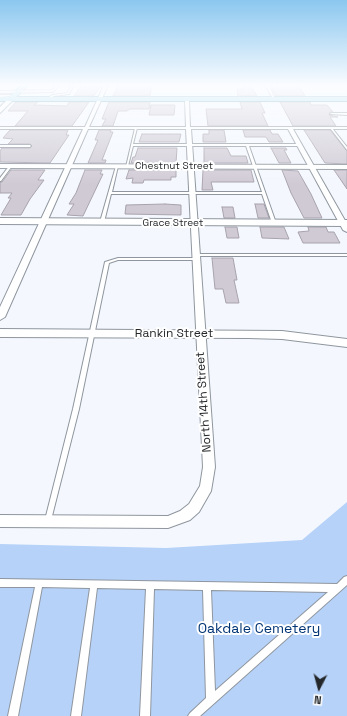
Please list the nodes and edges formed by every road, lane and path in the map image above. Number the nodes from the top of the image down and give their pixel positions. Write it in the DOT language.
graph roads {
  1 [pos="90,118"];
  2 [pos="188,118"];
  3 [pos="0,128"];
  4 [pos="86,128"];
  5 [pos="136,128"];
  6 [pos="188,128"];
  7 [pos="290,128"];
  8 [pos="330,128"];
  9 [pos="347,128"];
  10 [pos="132,145"];
  11 [pos="189,145"];
  12 [pos="247,145"];
  13 [pos="300,145"];
  14 [pos="0,146"];
  15 [pos="30,146"];
  16 [pos="347,149"];
  17 [pos="0,166"];
  18 [pos="11,166"];
  19 [pos="69,166"];
  20 [pos="117,166"];
  21 [pos="127,166"];
  22 [pos="190,166"];
  23 [pos="255,166"];
  24 [pos="311,167"];
  25 [pos="347,167"];
  26 [pos="0,180"];
  27 [pos="110,192"];
  28 [pos="191,192"];
  29 [pos="264,193"];
  30 [pos="0,221"];
  31 [pos="43,222"];
  32 [pos="102,222"];
  33 [pos="193,223"];
  34 [pos="274,223"];
  35 [pos="346,225"];
  36 [pos="347,255"];
  37 [pos="196,257"];
  38 [pos="0,317"];
  39 [pos="0,333"];
  40 [pos="200,333"];
  41 [pos="90,334"];
  42 [pos="347,343"];
  43 [pos="0,521"];
  44 [pos="48,522"];
  45 [pos="347,580"];
  46 [pos="0,583"];
  47 [pos="39,584"];
  48 [pos="94,585"];
  49 [pos="150,586"];
  50 [pos="207,586"];
  51 [pos="338,588"];
  52 [pos="211,700"];
  53 [pos="13,716"];
  54 [pos="76,716"];
  55 [pos="145,716"];
  56 [pos="193,716"];
  1 -- 4 [label="street"];
  2 -- 6 [label="street, North 14th Street"];
  3 -- 4 [label="street"];
  4 -- 5 [label="street"];
  4 -- 19 [label="street"];
  5 -- 6 [label="street"];
  5 -- 10 [label="lane"];
  6 -- 7 [label="street"];
  6 -- 11 [label="street, North 14th Street"];
  7 -- 8 [label="street"];
  7 -- 13 [label="street"];
  8 -- 9 [label="street"];
  8 -- 16 [label="lane"];
  10 -- 11 [label="lane"];
  10 -- 21 [label="lane"];
  11 -- 12 [label="lane"];
  11 -- 22 [label="street, North 14th Street"];
  12 -- 13 [label="lane"];
  12 -- 23 [label="lane"];
  13 -- 24 [label="street"];
  14 -- 15 [label="lane"];
  17 -- 18 [label="street, Chestnut Street"];
  18 -- 19 [label="street, Chestnut Street"];
  18 -- 26 [label="lane"];
  19 -- 20 [label="street, Chestnut Street"];
  19 -- 31 [label="street"];
  20 -- 21 [label="street, Chestnut Street"];
  20 -- 27 [label="lane"];
  21 -- 22 [label="street, Chestnut Street"];
  22 -- 23 [label="street, Chestnut Street"];
  22 -- 28 [label="street, North 14th Street"];
  23 -- 24 [label="street, Chestnut Street"];
  23 -- 29 [label="lane"];
  24 -- 25 [label="street, Chestnut Street"];
  24 -- 35 [label="street"];
  27 -- 28 [label="lane"];
  27 -- 32 [label="lane"];
  28 -- 29 [label="lane"];
  28 -- 33 [label="street, North 14th Street"];
  29 -- 34 [label="lane"];
  30 -- 31 [label="street, Grace Street"];
  31 -- 32 [label="street, Grace Street"];
  31 -- 38 [label="street"];
  32 -- 33 [label="street, Grace Street"];
  33 -- 34 [label="street, Grace Street"];
  33 -- 37 [label="street, North 14th Street"];
  34 -- 35 [label="street, Grace Street"];
  36 -- 37 [label="lane"];
  37 -- 40 [label="street, North 14th Street"];
  37 -- 41 [label="lane"];
  39 -- 41 [label="street, Rankin Street"];
  40 -- 41 [label="street, Rankin Street"];
  40 -- 42 [label="street, Rankin Street"];
  40 -- 44 [label="street, North 14th Street"];
  41 -- 44 [label="lane"];
  43 -- 44 [label="street"];
  45 -- 51 [label="lane"];
  46 -- 47 [label="lane"];
  47 -- 48 [label="lane"];
  47 -- 53 [label="lane"];
  48 -- 49 [label="lane"];
  48 -- 54 [label="lane"];
  49 -- 50 [label="lane"];
  49 -- 55 [label="lane"];
  50 -- 51 [label="lane"];
  50 -- 52 [label="lane"];
  51 -- 52 [label="lane"];
  52 -- 56 [label="lane"];
}
